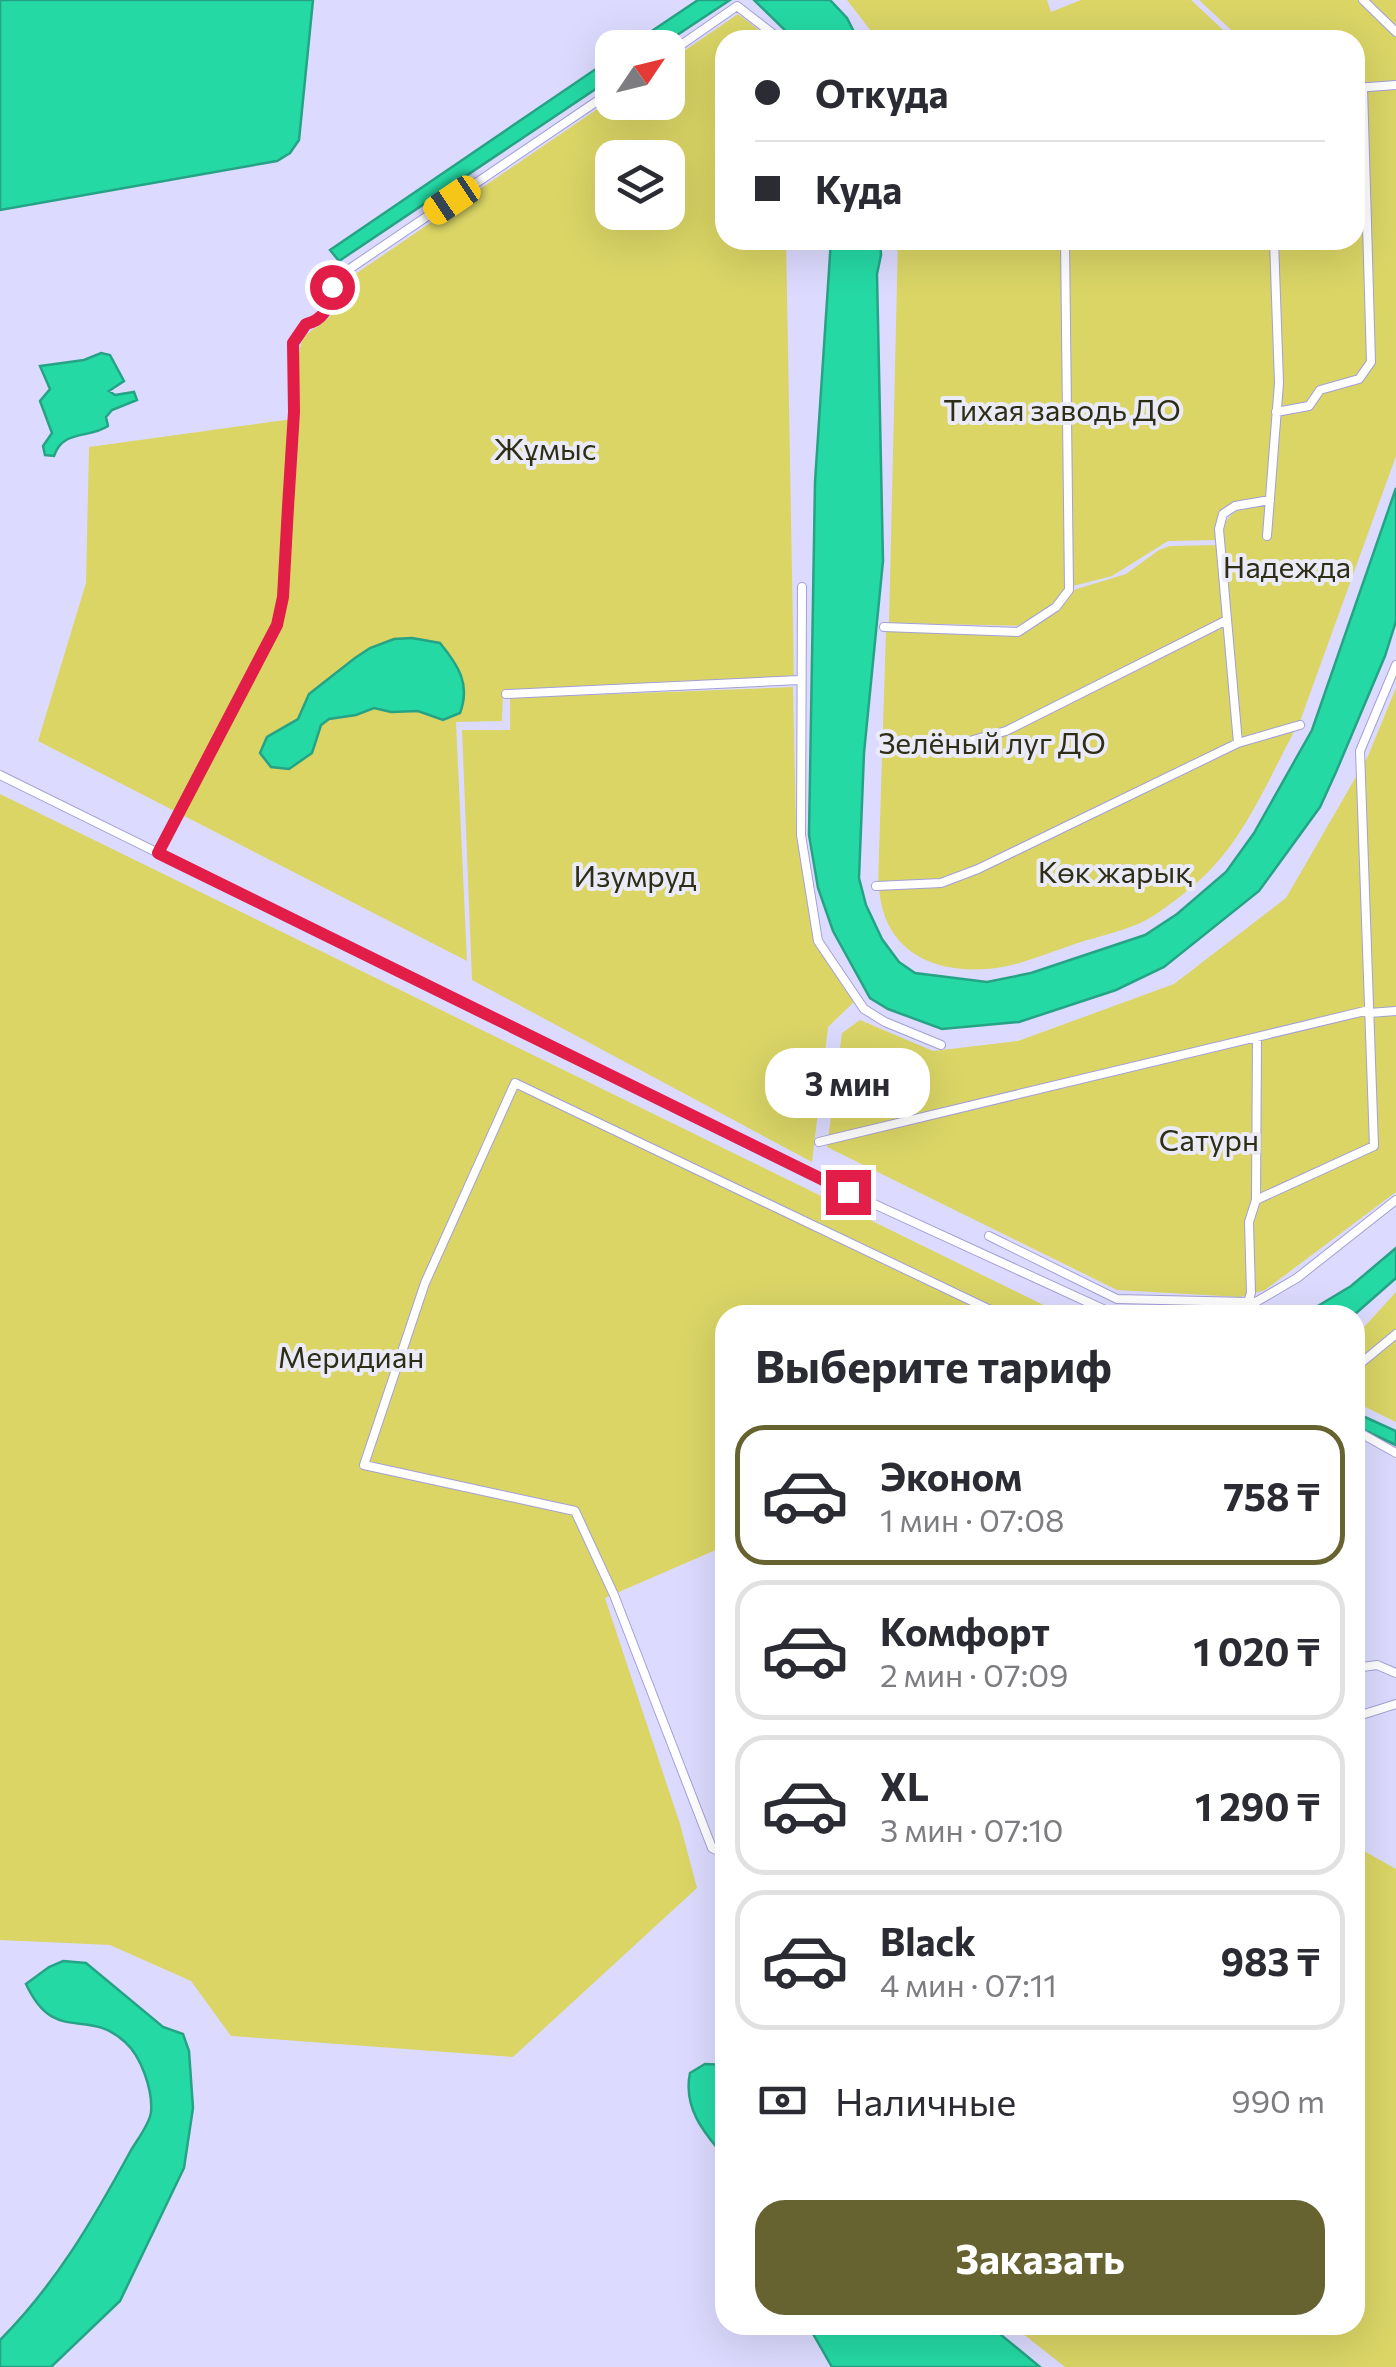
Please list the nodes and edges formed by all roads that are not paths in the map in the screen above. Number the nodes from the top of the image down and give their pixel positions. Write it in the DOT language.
graph roads {
  1 [pos="1363,0"];
  2 [pos="768,30"];
  3 [pos="1396,32"];
  4 [pos="685,42"];
  5 [pos="1396,85"];
  6 [pos="1365,87"];
  7 [pos="595,103"];
  8 [pos="1365,237"];
  9 [pos="1066,250"];
  10 [pos="1274,250"];
  11 [pos="1276,412"];
  12 [pos="1270,500"];
  13 [pos="1268,536"];
  14 [pos="802,587"];
  15 [pos="1227,620"];
  16 [pos="884,627"];
  17 [pos="1396,665"];
  18 [pos="800,680"];
  19 [pos="506,694"];
  20 [pos="1300,725"];
  21 [pos="974,740"];
  22 [pos="1238,743"];
  23 [pos="0,775"];
  24 [pos="158,853"];
  25 [pos="876,886"];
  26 [pos="1396,1011"];
  27 [pos="1369,1012"];
  28 [pos="1258,1036"];
  29 [pos="941,1045"];
  30 [pos="819,1142"];
  31 [pos="1256,1200"];
  32 [pos="1396,1200"];
  33 [pos="989,1236"];
  34 [pos="1249,1301"];
  35 [pos="979,1305"];
  36 [pos="1094,1305"];
  37 [pos="1396,1334"];
  38 [pos="1365,1360"];
  39 [pos="1365,1435"];
  40 [pos="1396,1452"];
  41 [pos="1365,1667"];
  42 [pos="1396,1673"];
  43 [pos="1396,1704"];
  44 [pos="1365,1714"];
  45 [pos="715,1849"];
  1 -- 3 [label="street"];
  2 -- 4 [label="street"];
  5 -- 6 [label="street"];
  7 -- 24 [label="street"];
  8 -- 11 [label="street"];
  9 -- 16 [label="street"];
  10 -- 11 [label="street"];
  11 -- 12 [label="street"];
  12 -- 13 [label="street"];
  12 -- 15 [label="street"];
  14 -- 18 [label="street"];
  15 -- 21 [label="street"];
  15 -- 22 [label="street"];
  17 -- 27 [label="street"];
  18 -- 19 [label="street"];
  18 -- 29 [label="street"];
  20 -- 22 [label="street"];
  22 -- 25 [label="street"];
  23 -- 24 [label="street"];
  24 -- 36 [label="street"];
  26 -- 27 [label="street"];
  27 -- 28 [label="street"];
  27 -- 31 [label="street"];
  28 -- 30 [label="street"];
  28 -- 31 [label="street"];
  31 -- 34 [label="street"];
  32 -- 34 [label="street"];
  33 -- 34 [label="street"];
  35 -- 45 [label="street"];
  37 -- 38 [label="street"];
  39 -- 40 [label="street"];
  41 -- 42 [label="street"];
  43 -- 44 [label="street"];
}
